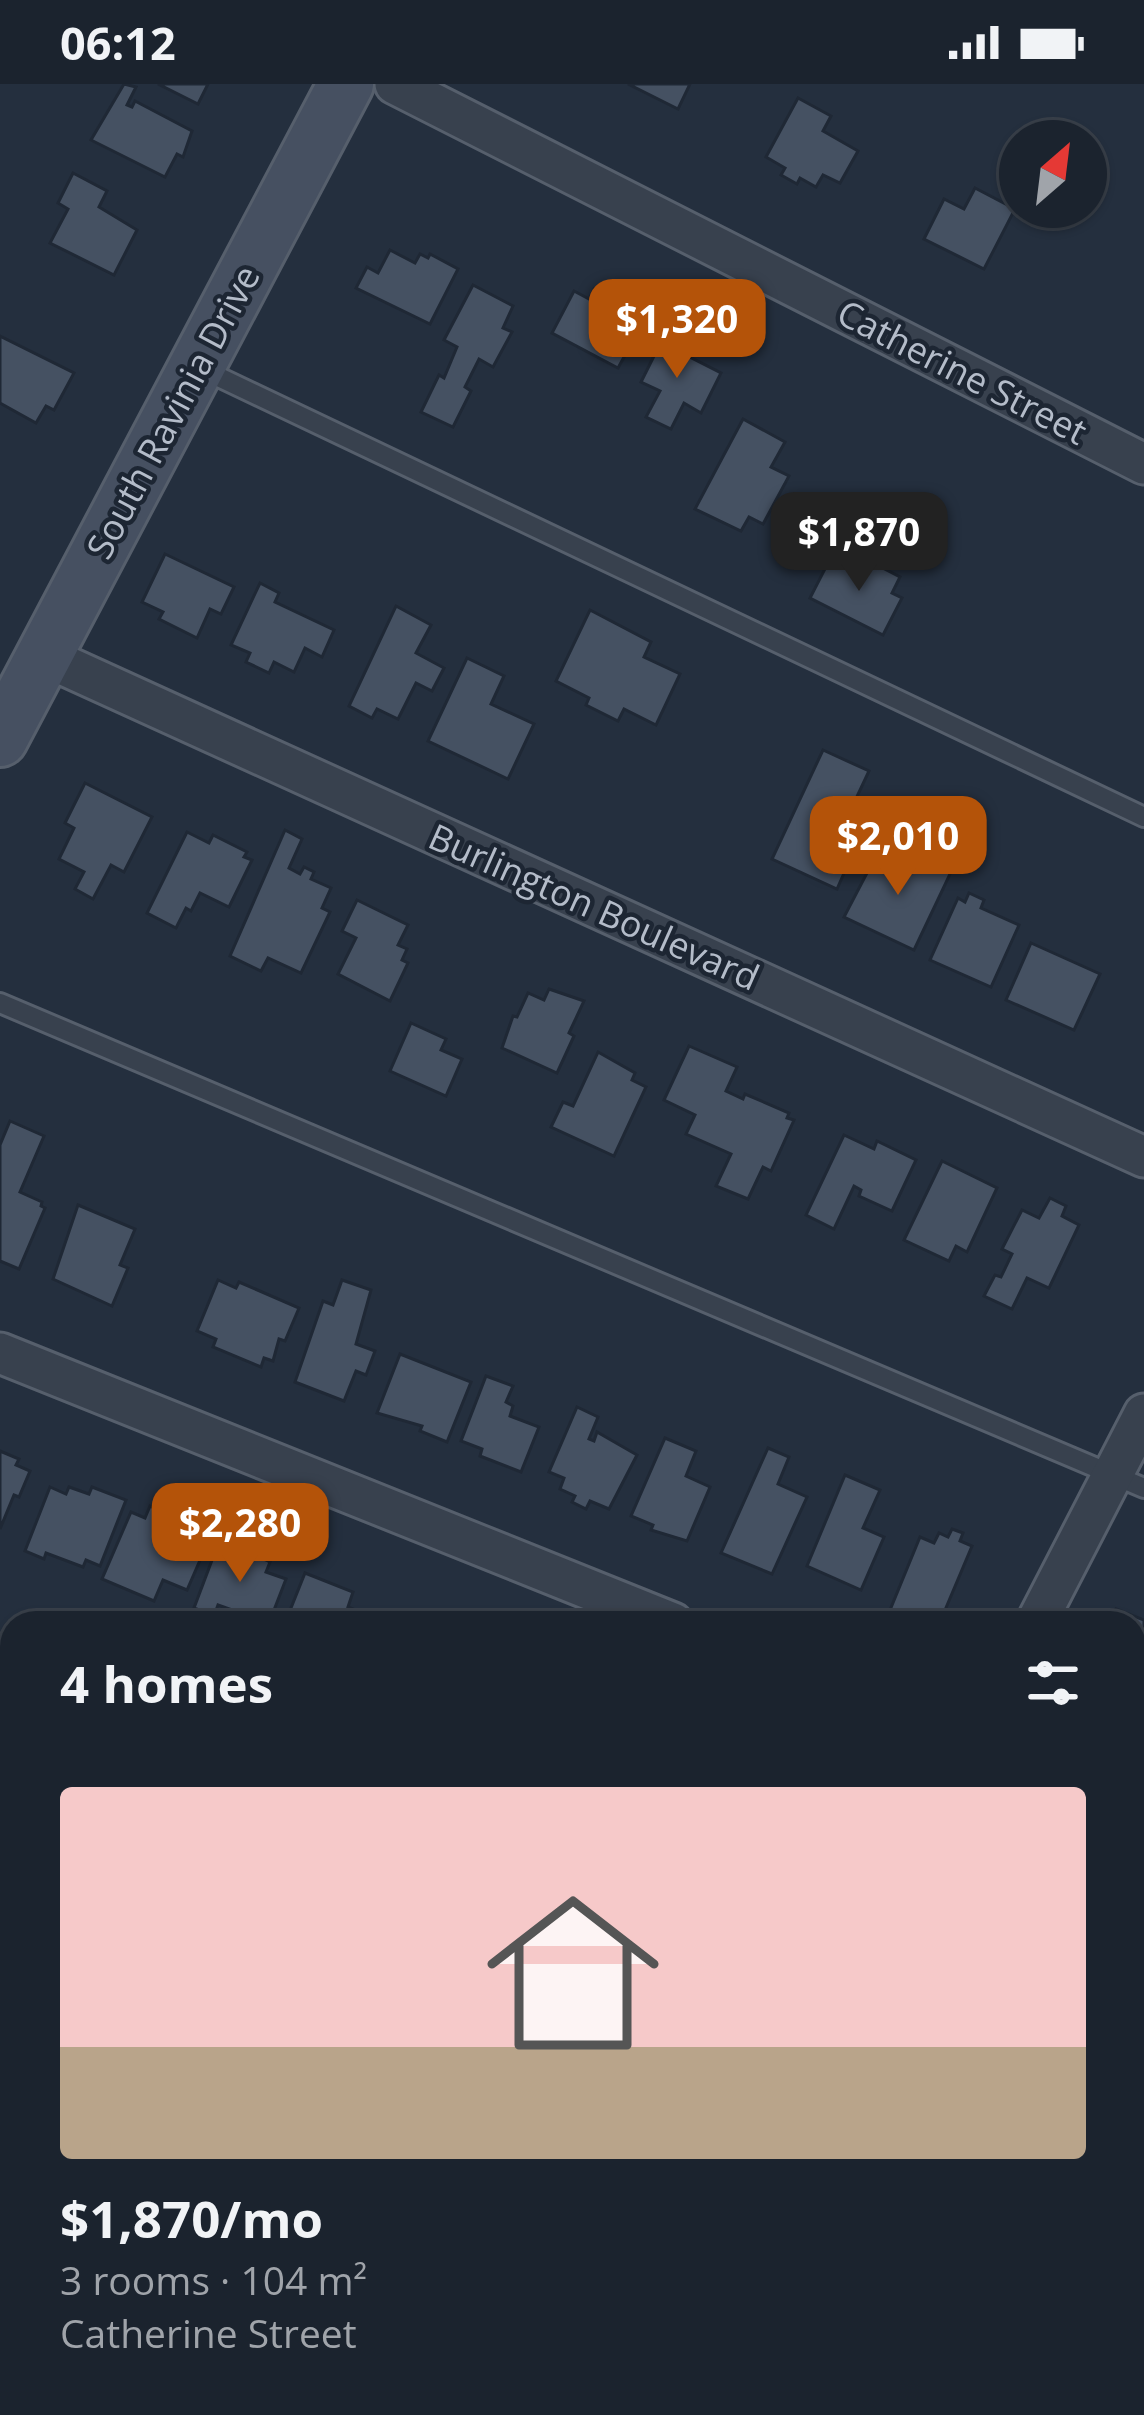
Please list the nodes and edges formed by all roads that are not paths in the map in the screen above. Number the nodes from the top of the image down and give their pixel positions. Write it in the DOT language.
graph roads {
  1 [pos="346,84"];
  2 [pos="395,84"];
  3 [pos="197,367"];
  4 [pos="1144,464"];
  5 [pos="44,656"];
  6 [pos="0,739"];
  7 [pos="1144,817"];
  8 [pos="0,1003"];
  9 [pos="1144,1157"];
  10 [pos="0,1353"];
  11 [pos="1144,1414"];
  12 [pos="1128,1481"];
  13 [pos="643,1611"];
  14 [pos="1044,1611"];
  1 -- 3 [label="street, South Ravinia Drive"];
  2 -- 4 [label="street, Catherine Street"];
  3 -- 5 [label="street, South Ravinia Drive"];
  3 -- 7 [label="lane"];
  5 -- 6 [label="street, South Ravinia Drive"];
  5 -- 9 [label="street, Burlington Boulevard"];
  8 -- 12 [label="lane"];
  10 -- 13 [label="street"];
  11 -- 12 [label="street"];
  12 -- 14 [label="street"];
}
